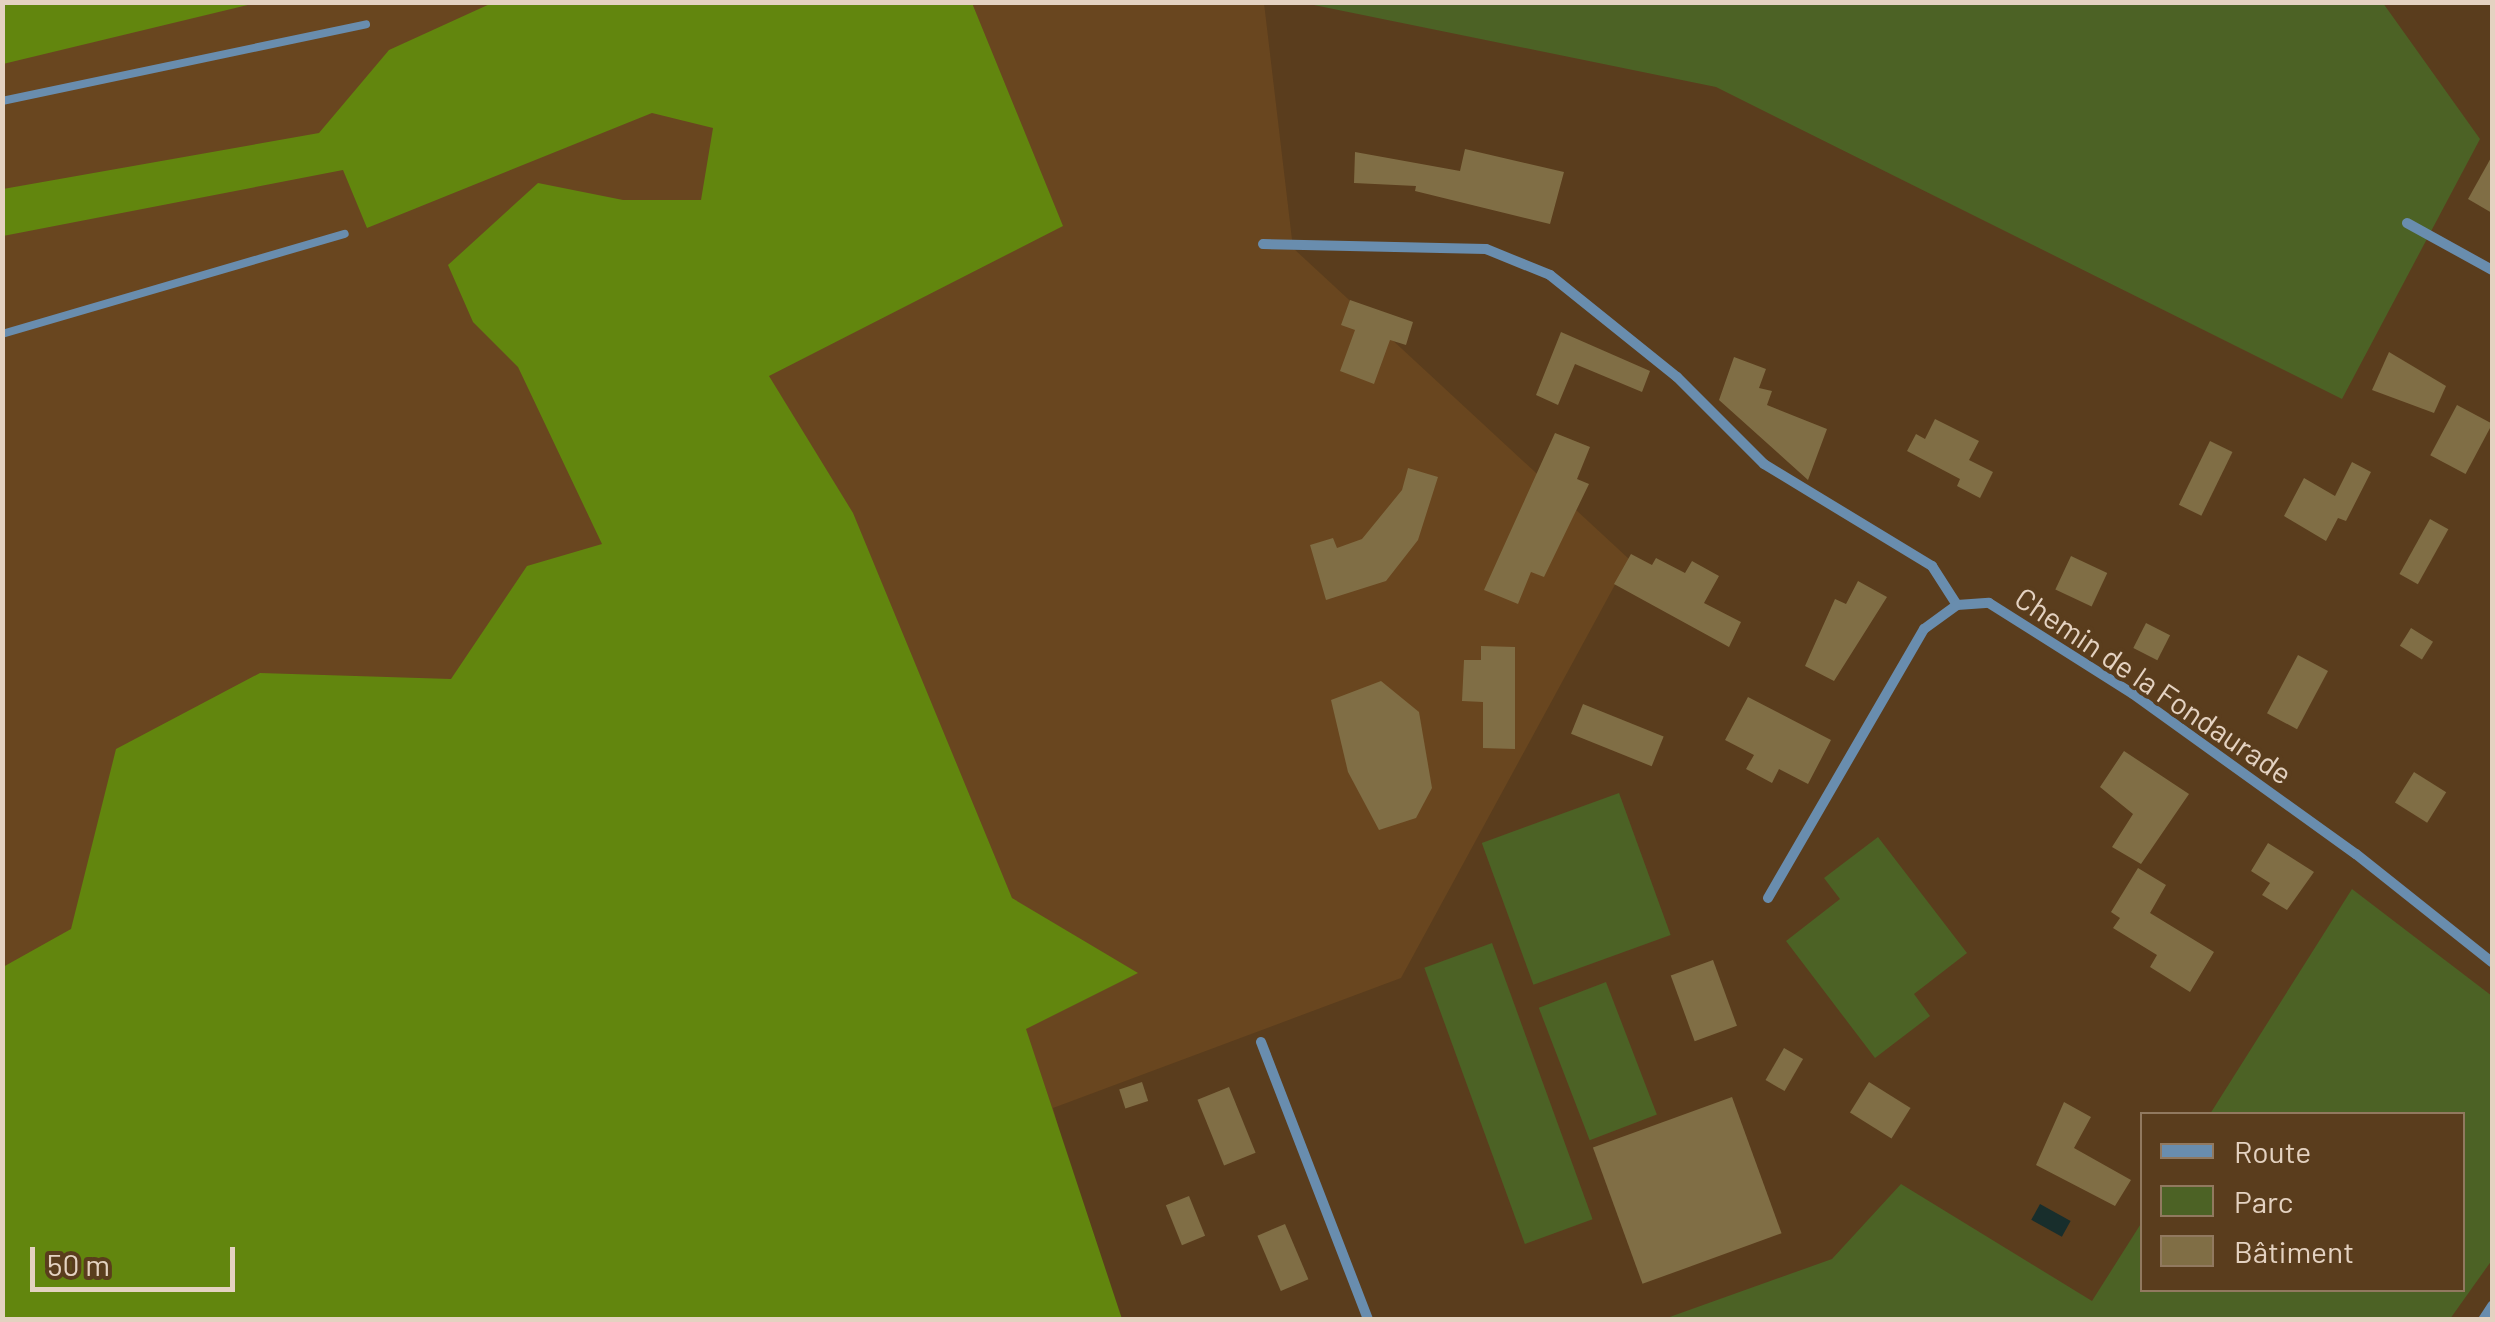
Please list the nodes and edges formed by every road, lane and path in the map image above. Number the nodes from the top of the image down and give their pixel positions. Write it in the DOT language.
graph roads {
  1 [pos="366,24"];
  2 [pos="2,102"];
  3 [pos="2407,222"];
  4 [pos="345,234"];
  5 [pos="1263,244"];
  6 [pos="2492,270"];
  7 [pos="2,334"];
  8 [pos="1957,605"];
  9 [pos="1768,898"];
  10 [pos="2492,962"];
  11 [pos="1261,1042"];
  12 [pos="2492,1306"];
  13 [pos="1368,1320"];
  14 [pos="2483,1320"];
  1 -- 2 [label="lane"];
  3 -- 6 [label="street"];
  4 -- 7 [label="lane"];
  5 -- 8 [label="street"];
  8 -- 9 [label="street"];
  8 -- 10 [label="street, Chemin de la Fondaurade"];
  11 -- 13 [label="street"];
  12 -- 14 [label="street"];
}
